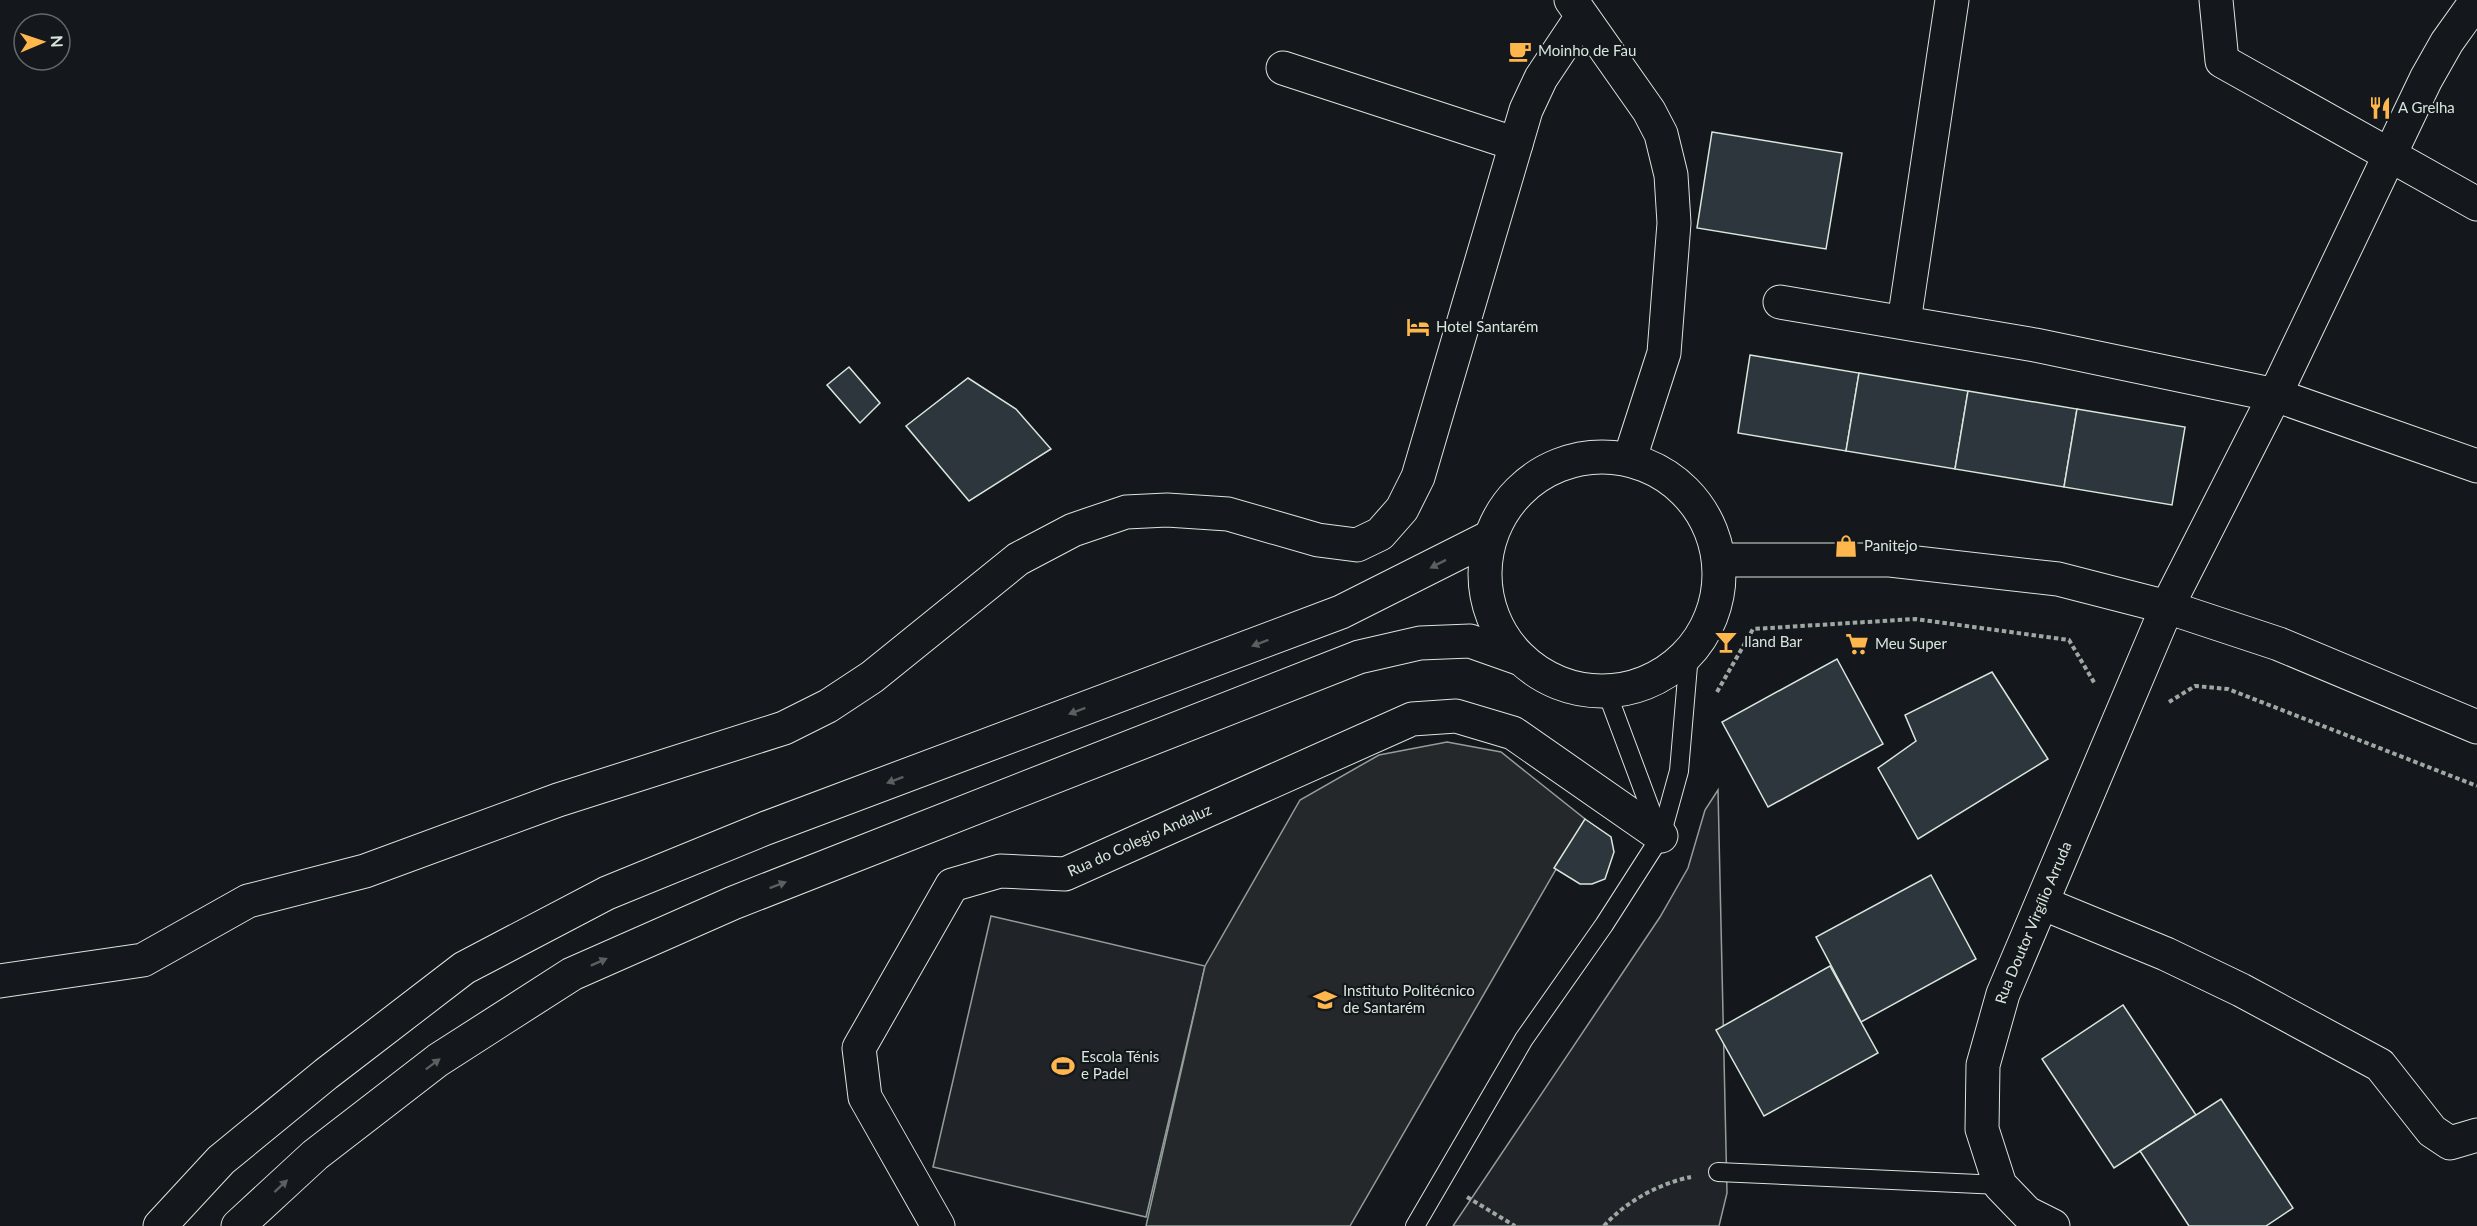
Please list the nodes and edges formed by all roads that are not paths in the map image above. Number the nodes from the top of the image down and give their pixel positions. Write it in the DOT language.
graph roads {
  1 [pos="1952,0"];
  2 [pos="2216,0"];
  3 [pos="2477,0"];
  4 [pos="1576,9"];
  5 [pos="1283,68"];
  6 [pos="1516,144"];
  7 [pos="2392,155"];
  8 [pos="2477,204"];
  9 [pos="1780,302"];
  10 [pos="1904,322"];
  11 [pos="2275,394"];
  12 [pos="1630,458"];
  13 [pos="2477,466"];
  14 [pos="1490,537"];
  15 [pos="1719,560"];
  16 [pos="2167,607"];
  17 [pos="1689,654"];
  18 [pos="1521,659"];
  19 [pos="1606,690"];
  20 [pos="2477,727"];
  21 [pos="1661,836"];
  22 [pos="2042,903"];
  23 [pos="0,981"];
  24 [pos="2477,1135"];
  25 [pos="1718,1172"];
  26 [pos="2000,1185"];
  27 [pos="160,1226"];
  28 [pos="238,1226"];
  29 [pos="938,1226"];
  30 [pos="1415,1226"];
  31 [pos="2054,1226"];
  1 -- 10 [label="street"];
  2 -- 7 [label="street"];
  3 -- 7 [label="street, Rua Doutor Virgílio Arruda"];
  4 -- 6 [label="street"];
  4 -- 12 [label="street"];
  5 -- 6 [label="street"];
  6 -- 23 [label="street"];
  7 -- 8 [label="street"];
  7 -- 11 [label="street, Rua Doutor Virgílio Arruda"];
  9 -- 10 [label="street"];
  10 -- 11 [label="street"];
  11 -- 13 [label="street"];
  11 -- 16 [label="street, Rua Doutor Virgílio Arruda"];
  12 -- 14 [label="street"];
  12 -- 15 [label="street"];
  14 -- 18 [label="street"];
  14 -- 27 [label="street, one-way"];
  15 -- 16 [label="street"];
  15 -- 17 [label="street"];
  16 -- 20 [label="street"];
  16 -- 22 [label="street, Rua Doutor Virgílio Arruda"];
  17 -- 19 [label="street"];
  17 -- 21 [label="lane"];
  18 -- 19 [label="street"];
  28 -- 18 [label="street, one-way"];
  19 -- 21 [label="lane"];
  21 -- 29 [label="street, Rua do Colegio Andaluz"];
  21 -- 30 [label="lane"];
  22 -- 24 [label="street"];
  22 -- 26 [label="street, Rua Doutor Virgílio Arruda"];
  25 -- 26 [label="lane"];
  26 -- 31 [label="street, Rua Doutor Virgílio Arruda"];
}
